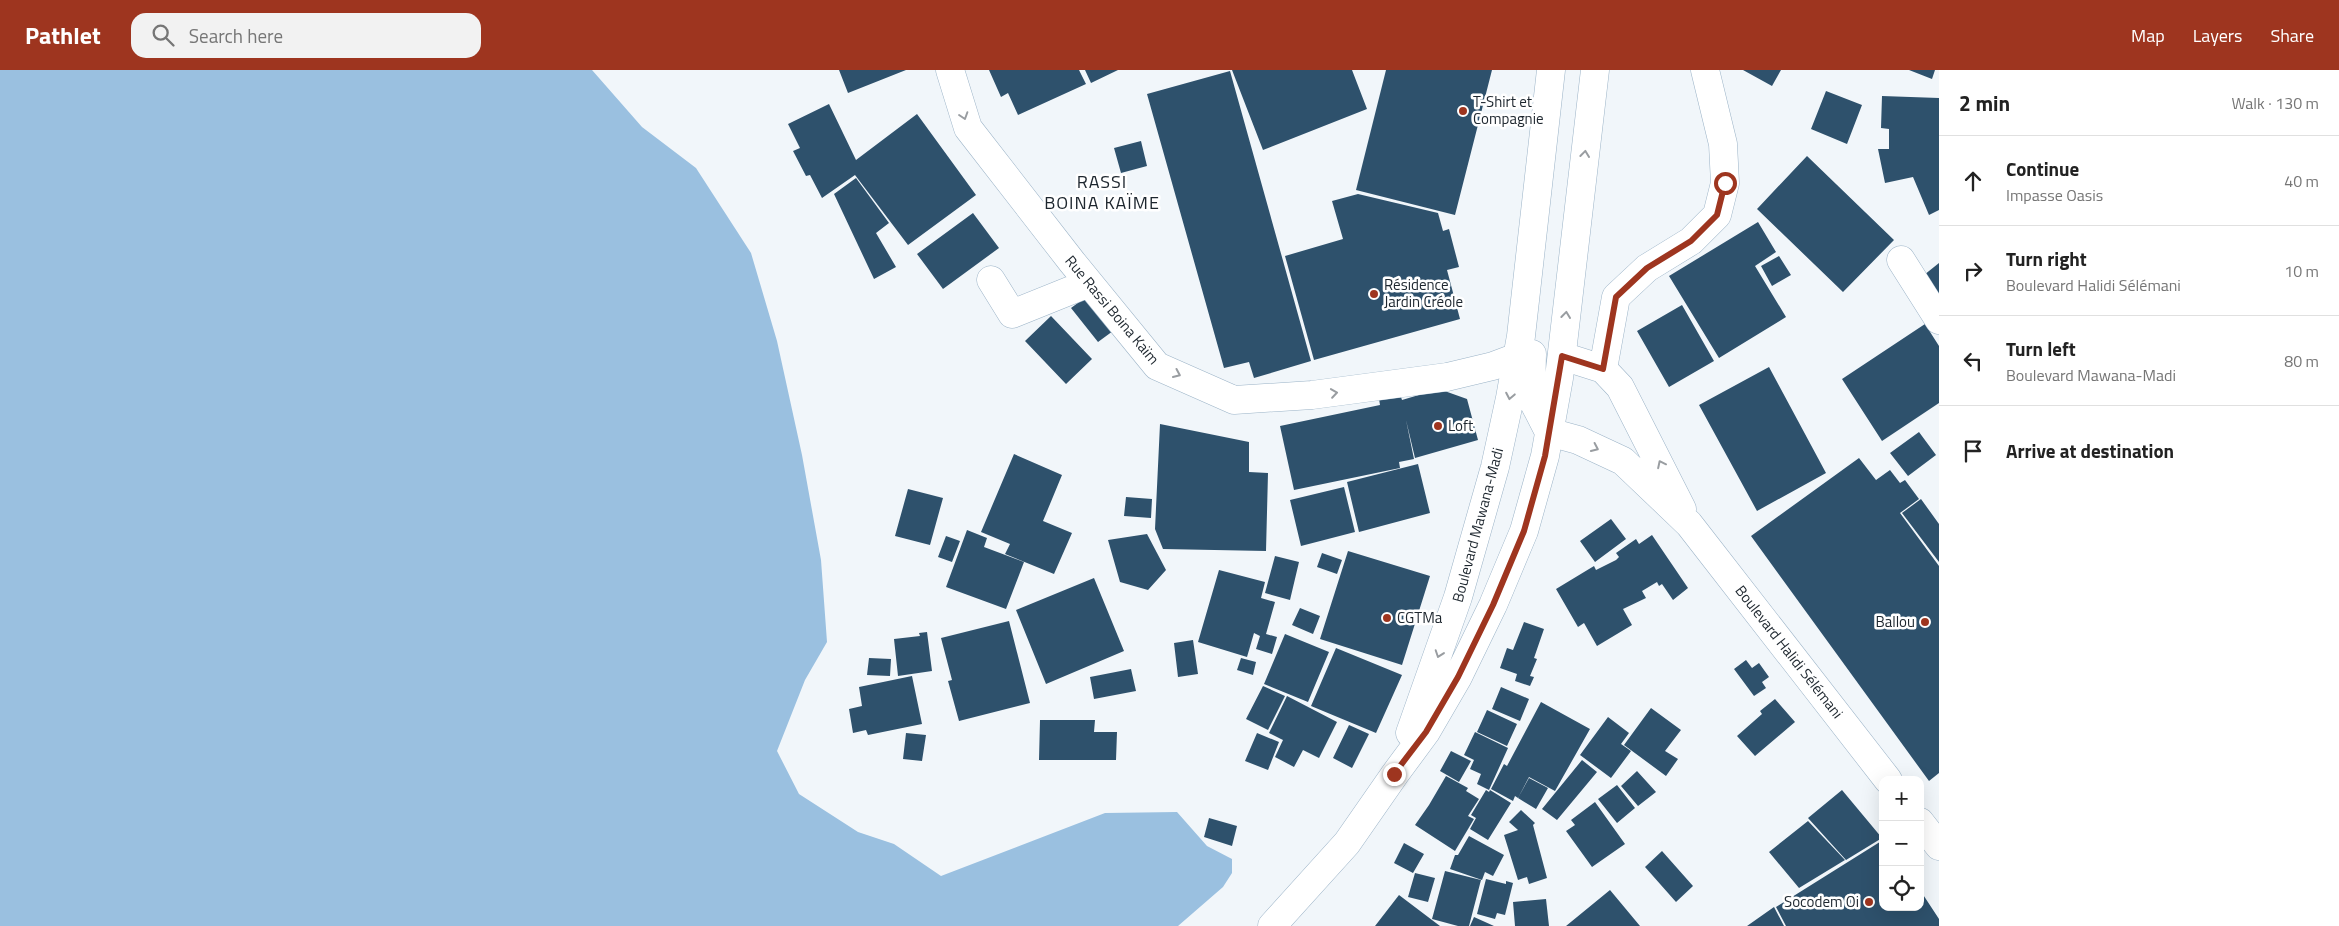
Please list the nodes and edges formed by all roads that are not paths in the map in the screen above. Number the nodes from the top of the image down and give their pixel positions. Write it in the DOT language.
graph roads {
  1 [pos="950,70"];
  2 [pos="1551,70"];
  3 [pos="1560,70"];
  4 [pos="1595,70"];
  5 [pos="1705,70"];
  6 [pos="1901,260"];
  7 [pos="991,280"];
  8 [pos="1089,283"];
  9 [pos="1939,320"];
  10 [pos="1524,356"];
  11 [pos="1562,356"];
  12 [pos="1603,369"];
  13 [pos="1549,432"];
  14 [pos="1689,524"];
  15 [pos="1394,774"];
  16 [pos="1885,776"];
  17 [pos="1924,827"];
  18 [pos="1939,846"];
  19 [pos="1272,926"];
  1 -- 8 [label="main road, Rue Rassi Boina Kaïm, one-way"];
  2 -- 10 [label="main road, Boulevard Mawana-Madi"];
  3 -- 10 [label="main road, Boulevard Mawana-Madi"];
  11 -- 4 [label="main road, Boulevard Mawana-Madi, one-way"];
  5 -- 12 [label="main road"];
  6 -- 9 [label="main road"];
  7 -- 8 [label="main road"];
  8 -- 10 [label="main road, Rue Rassi Boina Kaïm, one-way"];
  10 -- 11 [label="main road"];
  10 -- 13 [label="main road, Boulevard Mawana-Madi"];
  10 -- 15 [label="main road, Boulevard Mawana-Madi, one-way"];
  11 -- 12 [label="main road, Boulevard Halidi Sélémani"];
  11 -- 13 [label="main road, Boulevard Mawana-Madi"];
  14 -- 12 [label="main road, Boulevard Halidi Sélémani, one-way"];
  13 -- 14 [label="main road, Boulevard Halidi Sélémani, one-way"];
  13 -- 15 [label="main road, Boulevard Mawana-Madi"];
  14 -- 16 [label="main road, Boulevard Halidi Sélémani"];
  15 -- 19 [label="main road, Boulevard Mawana-Madi"];
  17 -- 18 [label="main road"];
}
